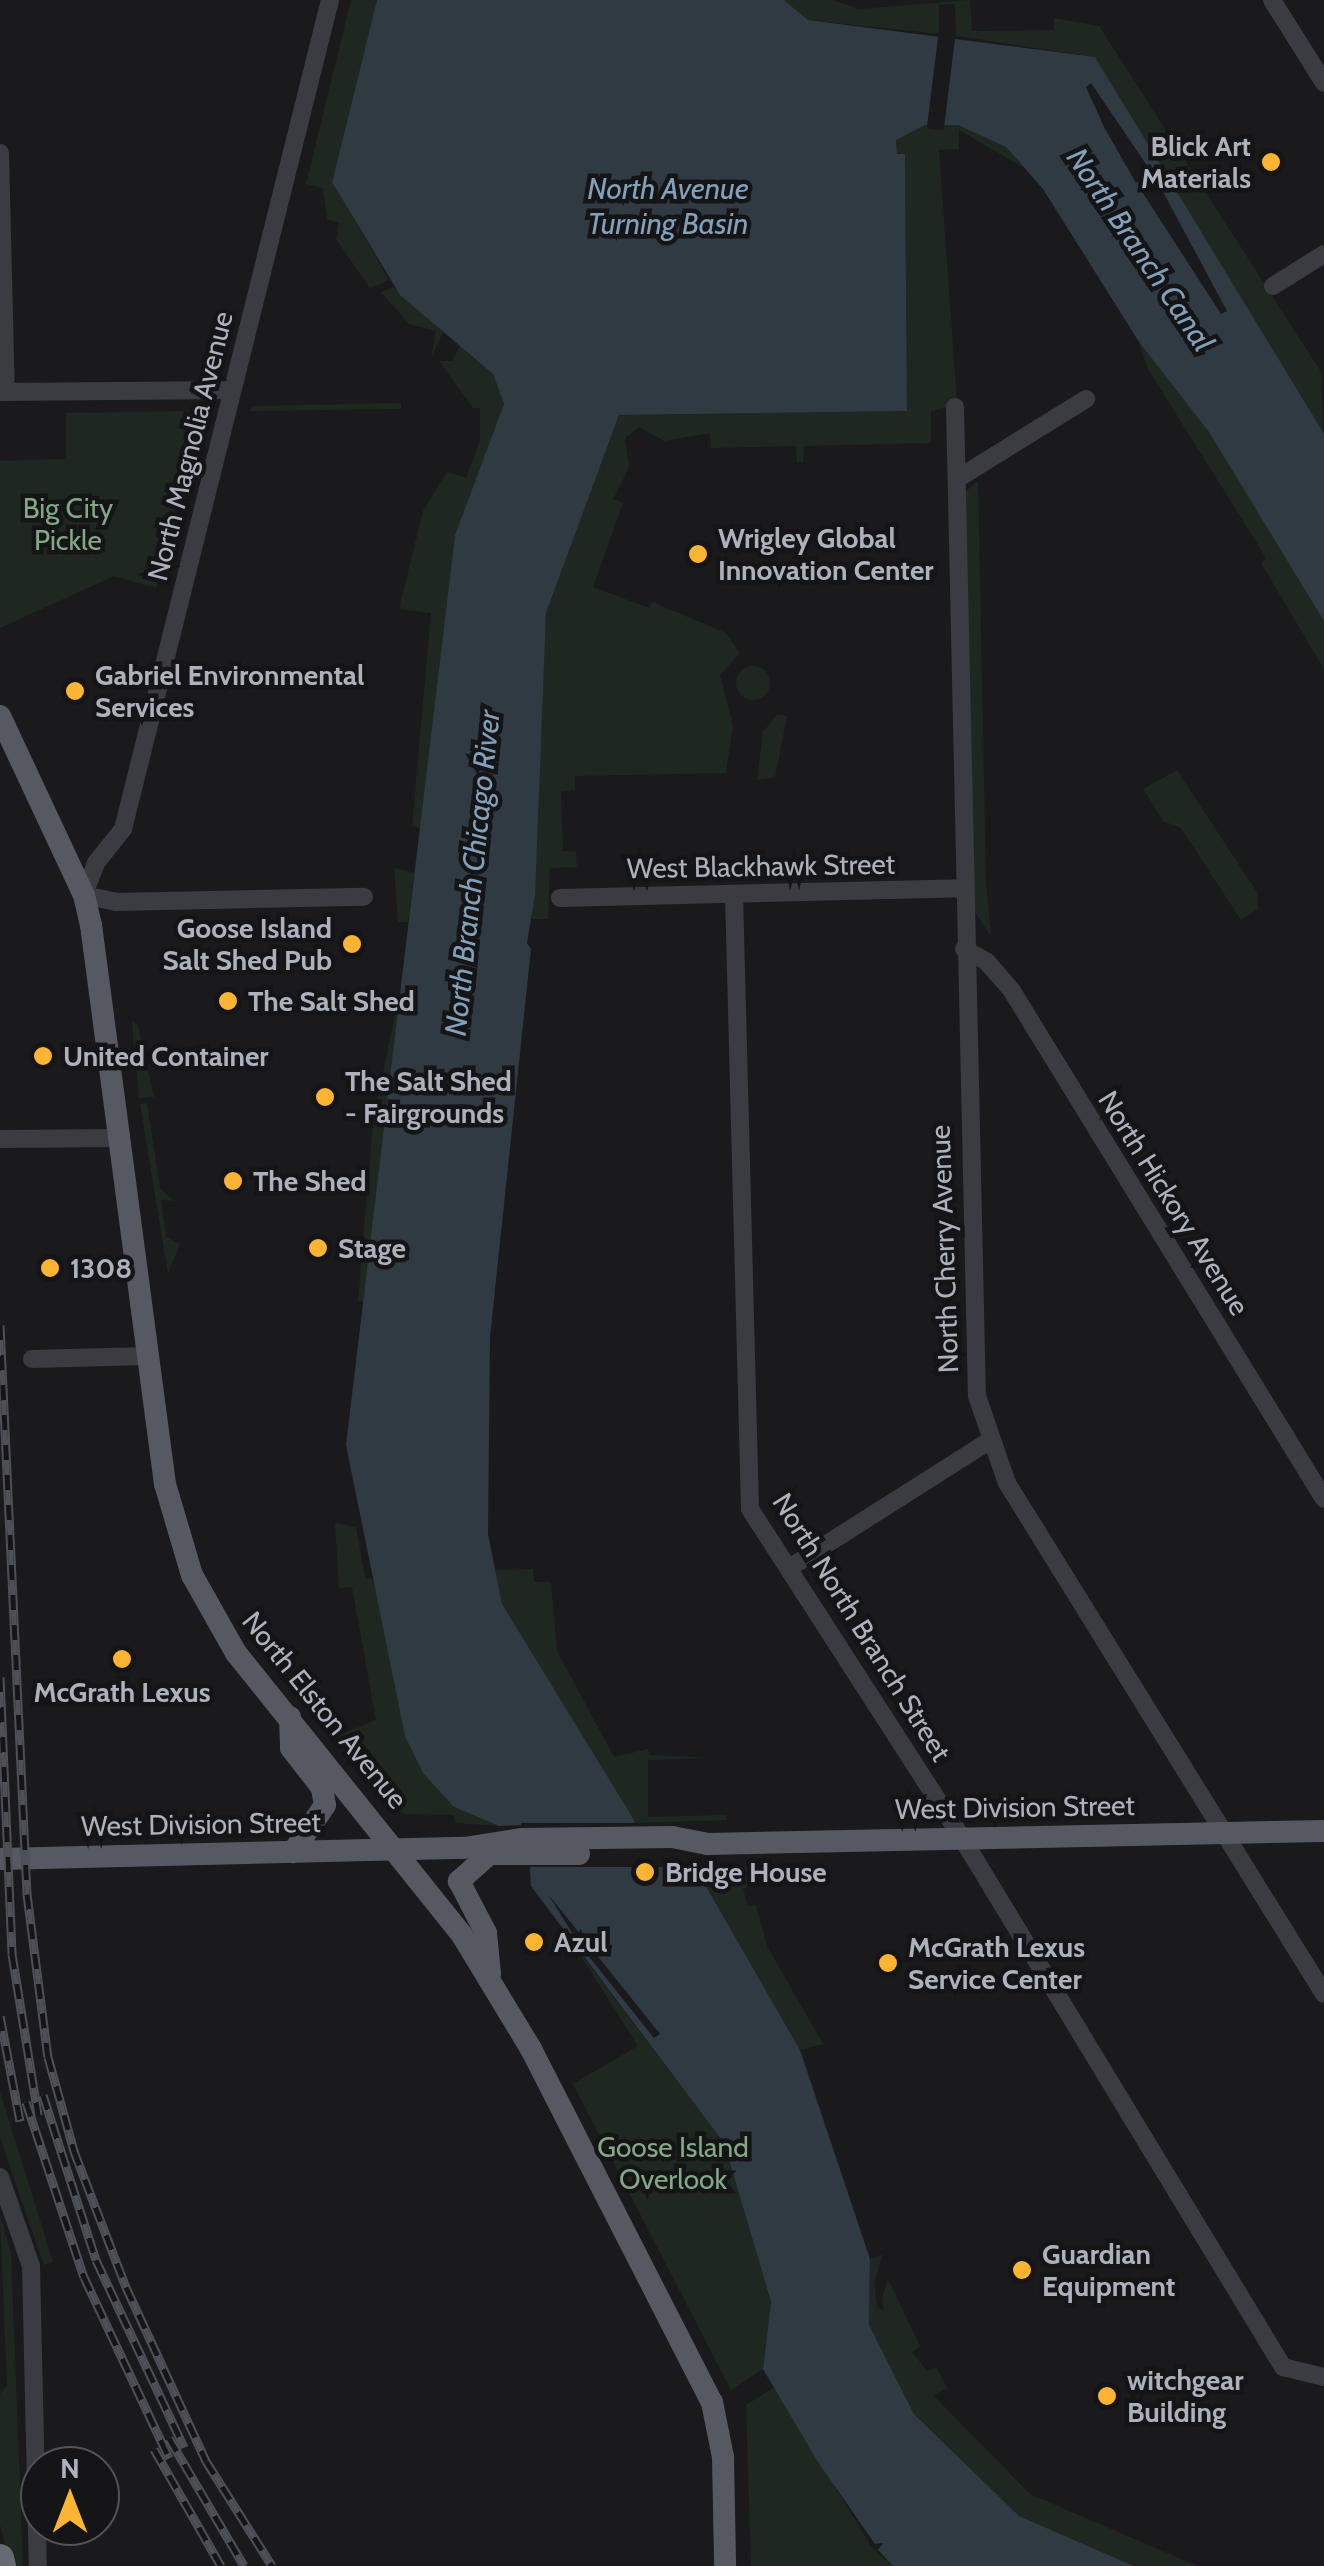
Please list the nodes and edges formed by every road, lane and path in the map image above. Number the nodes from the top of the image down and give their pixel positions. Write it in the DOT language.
graph roads {
  1 [pos="330,0"];
  2 [pos="1272,0"];
  3 [pos="1324,83"];
  4 [pos="0,153"];
  5 [pos="1324,254"];
  6 [pos="1272,286"];
  7 [pos="232,390"];
  8 [pos="3,392"];
  9 [pos="1086,399"];
  10 [pos="955,406"];
  11 [pos="956,479"];
  12 [pos="0,716"];
  13 [pos="963,888"];
  14 [pos="734,894"];
  15 [pos="84,896"];
  16 [pos="364,897"];
  17 [pos="560,898"];
  18 [pos="964,949"];
  19 [pos="118,1138"];
  20 [pos="1,1140"];
  21 [pos="147,1356"];
  22 [pos="32,1359"];
  23 [pos="989,1441"];
  24 [pos="1324,1499"];
  25 [pos="788,1568"];
  26 [pos="290,1717"];
  27 [pos="1324,1831"];
  28 [pos="1224,1833"];
  29 [pos="962,1838"];
  30 [pos="522,1847"];
  31 [pos="464,1848"];
  32 [pos="398,1849"];
  33 [pos="293,1852"];
  34 [pos="487,1856"];
  35 [pos="0,1859"];
  36 [pos="490,1974"];
  37 [pos="1324,1994"];
  38 [pos="0,2177"];
  39 [pos="1324,2377"];
  40 [pos="0,2558"];
  41 [pos="2,2566"];
  42 [pos="38,2566"];
  43 [pos="725,2566"];
  1 -- 7 [label="street, North Magnolia Avenue"];
  2 -- 3 [label="street"];
  4 -- 8 [label="street"];
  5 -- 6 [label="street"];
  7 -- 8 [label="street"];
  7 -- 15 [label="street, North Magnolia Avenue"];
  9 -- 11 [label="street"];
  10 -- 11 [label="street, North Cherry Avenue"];
  11 -- 13 [label="street, North Cherry Avenue"];
  12 -- 15 [label="main road, North Elston Avenue"];
  13 -- 14 [label="street, West Blackhawk Street"];
  13 -- 18 [label="street, North Cherry Avenue"];
  14 -- 17 [label="street, West Blackhawk Street"];
  14 -- 25 [label="street, North North Branch Street"];
  15 -- 16 [label="street"];
  15 -- 19 [label="main road, North Elston Avenue"];
  18 -- 23 [label="street, North Cherry Avenue"];
  18 -- 24 [label="street, North Hickory Avenue"];
  19 -- 20 [label="street"];
  19 -- 21 [label="main road, North Elston Avenue"];
  21 -- 22 [label="street"];
  21 -- 26 [label="main road, North Elston Avenue"];
  23 -- 25 [label="street"];
  23 -- 28 [label="street, North Cherry Avenue"];
  25 -- 29 [label="street, North North Branch Street"];
  26 -- 32 [label="main road, North Elston Avenue"];
  26 -- 33 [label="main road"];
  27 -- 28 [label="main road, West Division Street"];
  28 -- 29 [label="main road, West Division Street"];
  28 -- 37 [label="street, North Cherry Avenue"];
  29 -- 30 [label="main road, West Division Street"];
  29 -- 39 [label="street, North North Branch Street"];
  30 -- 31 [label="main road, West Division Street"];
  30 -- 34 [label="main road, West Division Street"];
  31 -- 32 [label="main road, West Division Street"];
  31 -- 34 [label="main road, West Division Street"];
  32 -- 33 [label="main road, West Division Street"];
  32 -- 36 [label="main road, North Elston Avenue"];
  33 -- 35 [label="main road, West Division Street"];
  34 -- 36 [label="main road"];
  36 -- 43 [label="main road, North Elston Avenue"];
  38 -- 42 [label="street"];
  40 -- 41 [label="highway"];
}
